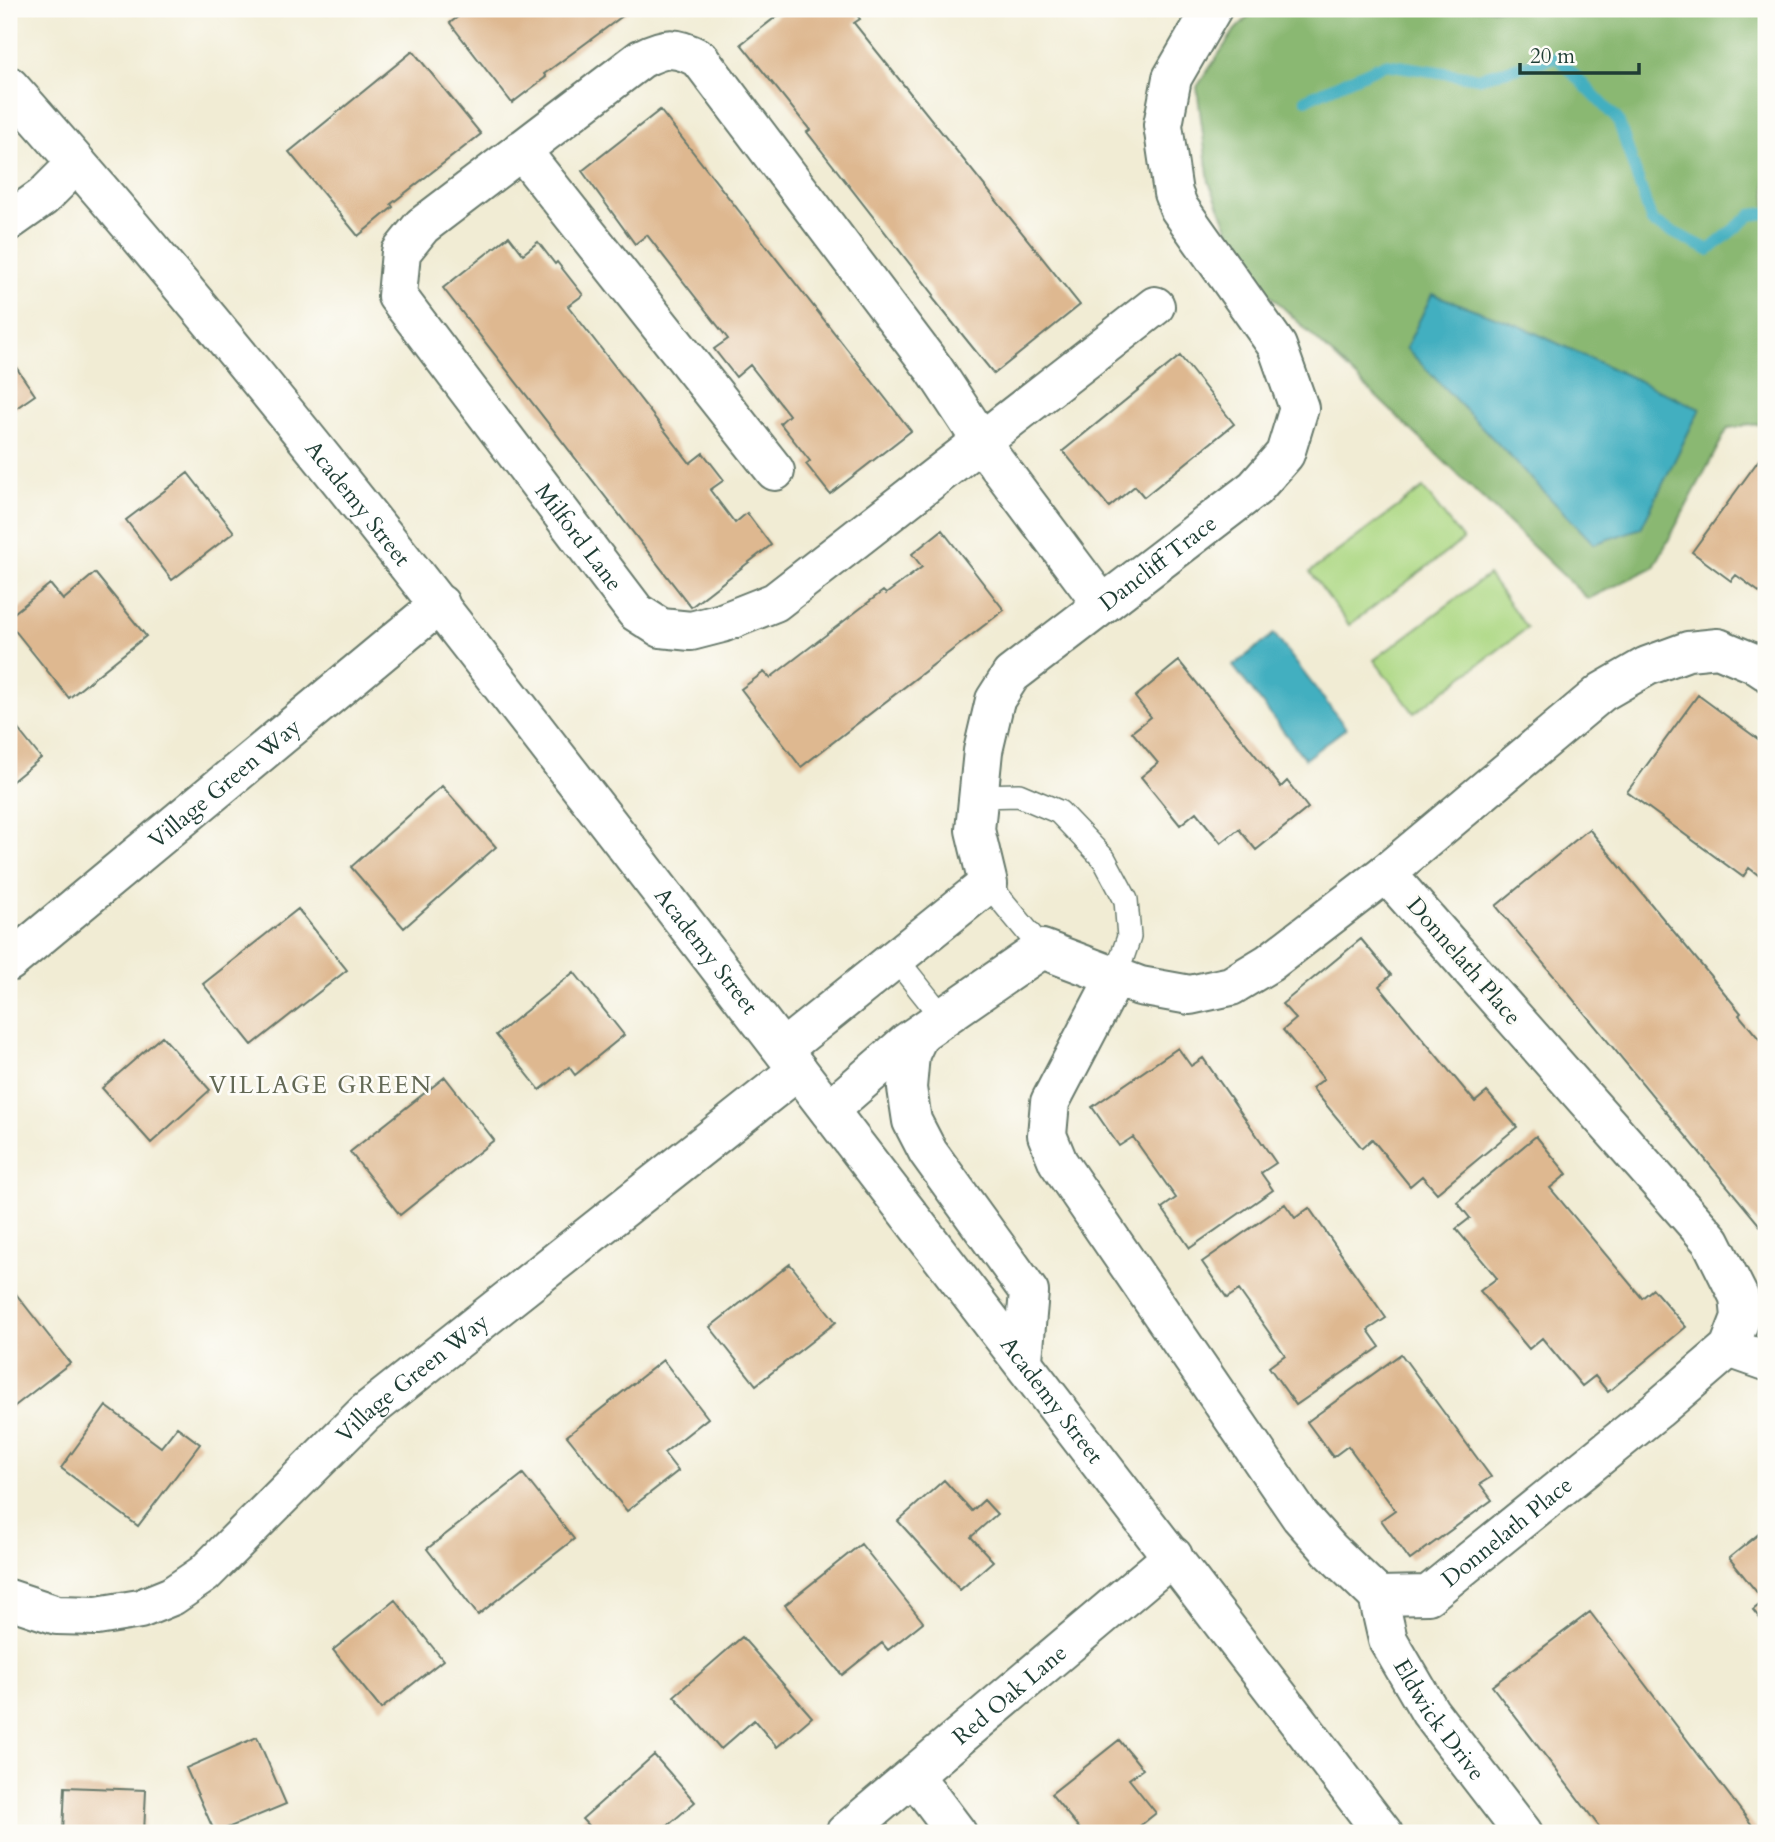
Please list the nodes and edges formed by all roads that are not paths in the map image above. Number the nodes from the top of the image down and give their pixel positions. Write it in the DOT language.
graph roads {
  1 [pos="1213,9"];
  2 [pos="9,86"];
  3 [pos="521,150"];
  4 [pos="77,163"];
  5 [pos="9,221"];
  6 [pos="1155,306"];
  7 [pos="982,442"];
  8 [pos="775,471"];
  9 [pos="439,604"];
  10 [pos="1102,604"];
  11 [pos="1766,671"];
  12 [pos="978,796"];
  13 [pos="1386,873"];
  14 [pos="988,884"];
  15 [pos="1042,949"];
  16 [pos="896,959"];
  17 [pos="9,962"];
  18 [pos="1115,978"];
  19 [pos="931,1027"];
  20 [pos="791,1059"];
  21 [pos="829,1110"];
  22 [pos="1728,1348"];
  23 [pos="1023,1359"];
  24 [pos="1766,1361"];
  25 [pos="1173,1556"];
  26 [pos="1378,1596"];
  27 [pos="9,1599"];
  28 [pos="914,1776"];
  29 [pos="845,1833"];
  30 [pos="957,1833"];
  31 [pos="1383,1833"];
  32 [pos="1523,1833"];
  1 -- 10 [label="street, Dancliff Trace"];
  2 -- 4 [label="street, Academy Street"];
  3 -- 7 [label="street, Milford Lane"];
  3 -- 7 [label="street, Milford Lane"];
  3 -- 8 [label="street"];
  4 -- 5 [label="street"];
  4 -- 9 [label="street, Academy Street"];
  6 -- 7 [label="street, Milford Lane"];
  7 -- 10 [label="street, Milford Lane"];
  9 -- 17 [label="street, Village Green Way"];
  9 -- 20 [label="street, Academy Street"];
  10 -- 12 [label="street, Dancliff Trace"];
  11 -- 13 [label="street"];
  12 -- 14 [label="street, Dancliff Trace"];
  12 -- 18 [label="lane"];
  13 -- 18 [label="street"];
  13 -- 22 [label="street, Donnelath Place"];
  14 -- 15 [label="lane"];
  14 -- 16 [label="street"];
  15 -- 18 [label="street"];
  15 -- 19 [label="street"];
  16 -- 19 [label="lane"];
  16 -- 20 [label="street"];
  18 -- 26 [label="street"];
  19 -- 21 [label="street"];
  19 -- 23 [label="street"];
  20 -- 21 [label="street, Academy Street"];
  20 -- 27 [label="street, Village Green Way"];
  21 -- 23 [label="street, Academy Street"];
  22 -- 24 [label="street"];
  22 -- 26 [label="street, Donnelath Place"];
  23 -- 25 [label="street, Academy Street"];
  25 -- 28 [label="street, Red Oak Lane"];
  25 -- 31 [label="street, Academy Street"];
  26 -- 32 [label="street, Eldwick Drive"];
  28 -- 29 [label="street, Red Oak Lane"];
  28 -- 30 [label="street"];
}
